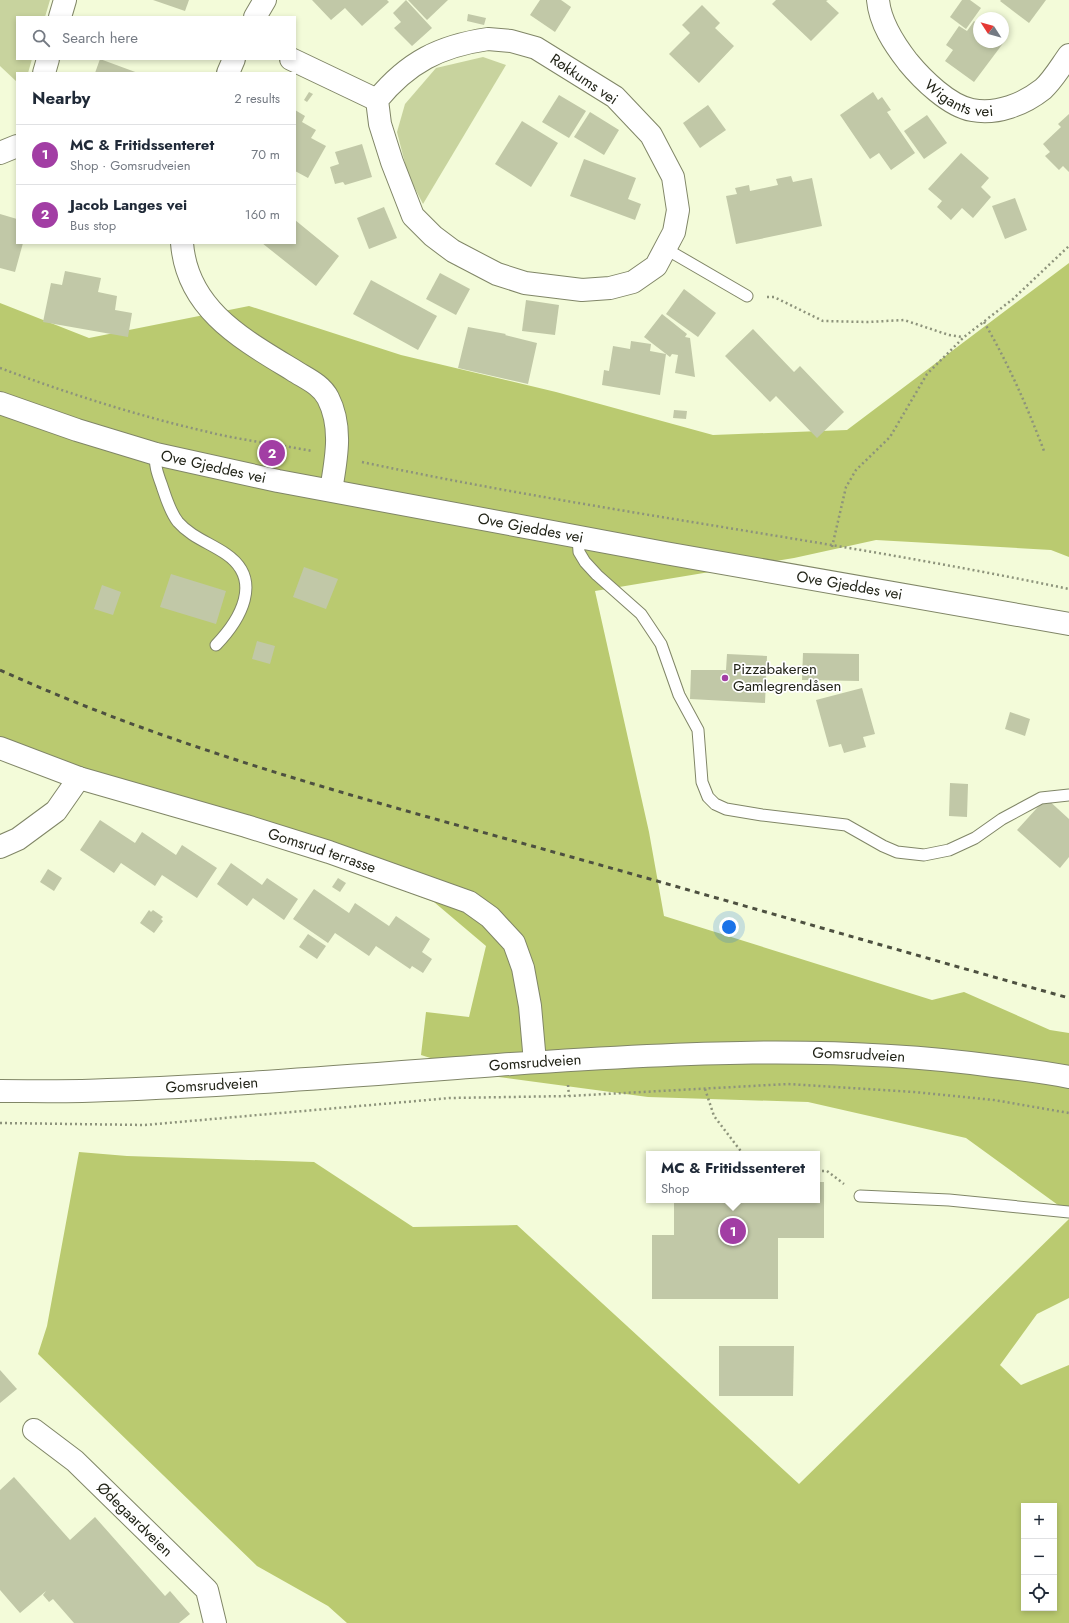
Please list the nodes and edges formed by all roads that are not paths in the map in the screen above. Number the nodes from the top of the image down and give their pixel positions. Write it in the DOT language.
graph roads {
  1 [pos="65,0"];
  2 [pos="265,0"];
  3 [pos="878,0"];
  4 [pos="60,16"];
  5 [pos="256,16"];
  6 [pos="1069,55"];
  7 [pos="48,60"];
  8 [pos="234,60"];
  9 [pos="293,60"];
  10 [pos="44,72"];
  11 [pos="228,72"];
  12 [pos="377,100"];
  13 [pos="16,146"];
  14 [pos="0,153"];
  15 [pos="182,244"];
  16 [pos="666,249"];
  17 [pos="747,296"];
  18 [pos="0,403"];
  19 [pos="156,454"];
  20 [pos="331,490"];
  21 [pos="578,537"];
  22 [pos="1069,624"];
  23 [pos="216,645"];
  24 [pos="0,748"];
  25 [pos="79,778"];
  26 [pos="1069,795"];
  27 [pos="0,847"];
  28 [pos="535,1062"];
  29 [pos="1069,1077"];
  30 [pos="0,1091"];
  31 [pos="860,1196"];
  32 [pos="1069,1212"];
  33 [pos="34,1430"];
  34 [pos="216,1623"];
  1 -- 4 [label="street"];
  2 -- 5 [label="street"];
  3 -- 6 [label="street, Wigants vei"];
  7 -- 10 [label="street"];
  8 -- 11 [label="street"];
  9 -- 12 [label="street"];
  12 -- 16 [label="street, Røkkums vei"];
  12 -- 16 [label="street, Røkkums vei"];
  13 -- 14 [label="street"];
  15 -- 20 [label="street"];
  16 -- 17 [label="lane"];
  18 -- 19 [label="street, Ove Gjeddes vei"];
  19 -- 20 [label="street, Ove Gjeddes vei"];
  19 -- 23 [label="lane"];
  20 -- 21 [label="street, Ove Gjeddes vei"];
  21 -- 22 [label="street, Ove Gjeddes vei"];
  21 -- 26 [label="lane"];
  24 -- 25 [label="street, Gomsrud terrasse"];
  25 -- 27 [label="street"];
  25 -- 28 [label="street, Gomsrud terrasse"];
  28 -- 29 [label="street, Gomsrudveien"];
  28 -- 30 [label="street, Gomsrudveien"];
  31 -- 32 [label="lane"];
  33 -- 34 [label="street, Ødegaardveien"];
}
